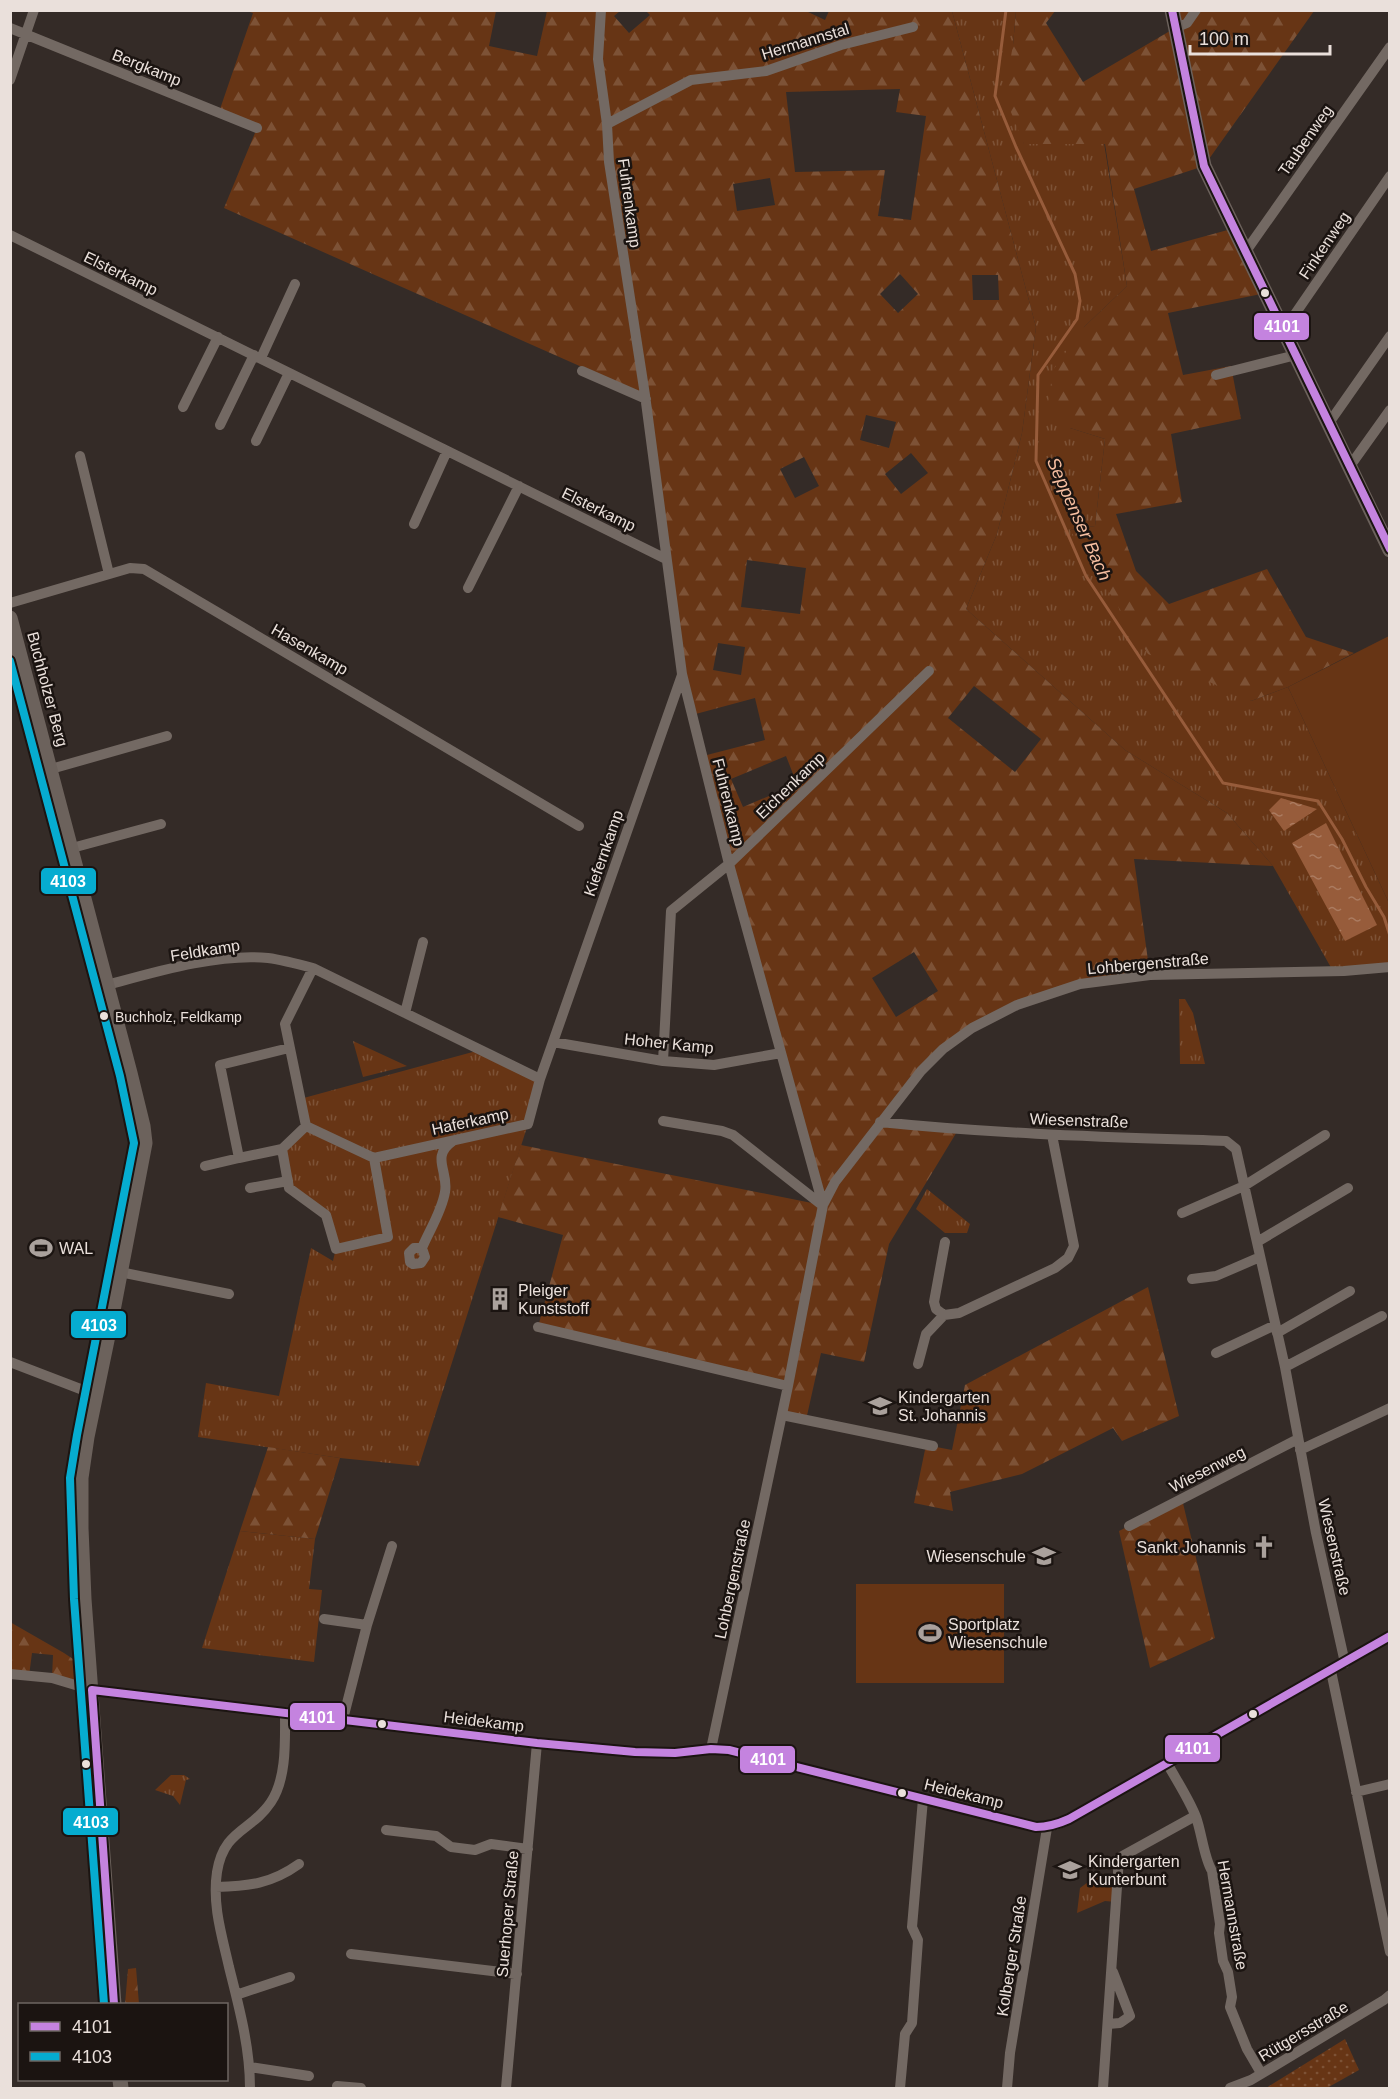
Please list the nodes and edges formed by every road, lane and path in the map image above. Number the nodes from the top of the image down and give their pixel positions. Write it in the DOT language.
graph roads {
  1 [pos="34,10"];
  2 [pos="601,10"];
  3 [pos="1172,10"];
  4 [pos="1196,10"];
  5 [pos="913,27"];
  6 [pos="10,28"];
  7 [pos="1175,28"];
  8 [pos="27,33"];
  9 [pos="1389,47"];
  10 [pos="10,80"];
  11 [pos="607,124"];
  12 [pos="257,128"];
  13 [pos="1389,176"];
  14 [pos="10,235"];
  15 [pos="1246,251"];
  16 [pos="295,284"];
  17 [pos="1284,330"];
  18 [pos="1389,336"];
  19 [pos="218,337"];
  20 [pos="1296,355"];
  21 [pos="257,357"];
  22 [pos="582,371"];
  23 [pos="290,373"];
  24 [pos="1216,375"];
  25 [pos="646,399"];
  26 [pos="183,407"];
  27 [pos="1389,410"];
  28 [pos="1329,423"];
  29 [pos="220,425"];
  30 [pos="256,441"];
  31 [pos="447,451"];
  32 [pos="80,456"];
  33 [pos="1350,466"];
  34 [pos="519,486"];
  35 [pos="414,524"];
  36 [pos="1389,550"];
  37 [pos="666,558"];
  38 [pos="109,574"];
  39 [pos="468,588"];
  40 [pos="10,603"];
  41 [pos="10,618"];
  42 [pos="929,670"];
  43 [pos="682,674"];
  44 [pos="167,736"];
  45 [pos="51,769"];
  46 [pos="161,824"];
  47 [pos="579,826"];
  48 [pos="74,855"];
  49 [pos="729,864"];
  50 [pos="423,942"];
  51 [pos="313,968"];
  52 [pos="1385,968"];
  53 [pos="107,986"];
  54 [pos="405,1013"];
  55 [pos="553,1042"];
  56 [pos="290,1048"];
  57 [pos="781,1053"];
  58 [pos="663,1061"];
  59 [pos="540,1079"];
  60 [pos="663,1121"];
  61 [pos="880,1122"];
  62 [pos="306,1126"];
  63 [pos="1052,1135"];
  64 [pos="1325,1135"];
  65 [pos="455,1140"];
  66 [pos="282,1149"];
  67 [pos="239,1158"];
  68 [pos="374,1158"];
  69 [pos="205,1166"];
  70 [pos="288,1181"];
  71 [pos="1244,1186"];
  72 [pos="250,1188"];
  73 [pos="1348,1188"];
  74 [pos="823,1205"];
  75 [pos="1182,1213"];
  76 [pos="945,1242"];
  77 [pos="1257,1242"];
  78 [pos="422,1248"];
  79 [pos="1260,1257"];
  80 [pos="120,1272"];
  81 [pos="1192,1279"];
  82 [pos="1350,1291"];
  83 [pos="229,1294"];
  84 [pos="944,1315"];
  85 [pos="1382,1316"];
  86 [pos="538,1327"];
  87 [pos="1276,1329"];
  88 [pos="1216,1353"];
  89 [pos="10,1362"];
  90 [pos="918,1364"];
  91 [pos="1285,1367"];
  92 [pos="788,1386"];
  93 [pos="96,1395"];
  94 [pos="1389,1408"];
  95 [pos="782,1414"];
  96 [pos="1299,1445"];
  97 [pos="933,1446"];
  98 [pos="1129,1526"];
  99 [pos="392,1546"];
  100 [pos="324,1619"];
  101 [pos="367,1625"];
  102 [pos="1389,1636"];
  103 [pos="1345,1663"];
  104 [pos="1331,1671"];
  105 [pos="11,1676"];
  106 [pos="92,1690"];
  107 [pos="285,1712"];
  108 [pos="343,1719"];
  109 [pos="537,1743"];
  110 [pos="711,1749"];
  111 [pos="1167,1763"];
  112 [pos="1389,1784"];
  113 [pos="1356,1792"];
  114 [pos="923,1799"];
  115 [pos="1195,1816"];
  116 [pos="1047,1828"];
  117 [pos="387,1830"];
  118 [pos="528,1849"];
  119 [pos="299,1864"];
  120 [pos="216,1887"];
  121 [pos="1387,1929"];
  122 [pos="1389,1952"];
  123 [pos="351,1954"];
  124 [pos="1111,1969"];
  125 [pos="517,1974"];
  126 [pos="290,1977"];
  127 [pos="236,1995"];
  128 [pos="1389,1995"];
  129 [pos="114,2003"];
  130 [pos="1108,2024"];
  131 [pos="250,2067"];
  132 [pos="1261,2073"];
  133 [pos="309,2076"];
  134 [pos="337,2086"];
  135 [pos="250,2088"];
  136 [pos="361,2088"];
  137 [pos="506,2088"];
  138 [pos="900,2088"];
  139 [pos="1007,2088"];
  140 [pos="1103,2088"];
  141 [pos="1230,2088"];
  1 -- 8 [label="street"];
  2 -- 11 [label="street, Fuhrenkamp"];
  3 -- 7 [label="main road"];
  4 -- 7 [label="street"];
  5 -- 11 [label="street, Hermannstal"];
  6 -- 8 [label="street, Bergkamp"];
  7 -- 15 [label="main road"];
  8 -- 10 [label="street"];
  8 -- 12 [label="street, Bergkamp"];
  9 -- 15 [label="street, Taubenweg"];
  11 -- 25 [label="street, Fuhrenkamp"];
  13 -- 17 [label="street, Finkenweg"];
  14 -- 19 [label="street, Elsterkamp"];
  15 -- 17 [label="main road"];
  16 -- 21 [label="street"];
  17 -- 20 [label="main road"];
  18 -- 28 [label="street"];
  19 -- 21 [label="street, Elsterkamp"];
  19 -- 26 [label="street"];
  20 -- 24 [label="street"];
  20 -- 28 [label="main road"];
  21 -- 23 [label="street, Elsterkamp"];
  21 -- 29 [label="street"];
  22 -- 25 [label="street"];
  23 -- 30 [label="street"];
  23 -- 31 [label="street, Elsterkamp"];
  25 -- 37 [label="street, Fuhrenkamp"];
  27 -- 33 [label="street"];
  28 -- 33 [label="main road"];
  31 -- 34 [label="street, Elsterkamp"];
  31 -- 35 [label="street"];
  32 -- 38 [label="street"];
  33 -- 36 [label="main road"];
  34 -- 37 [label="street, Elsterkamp"];
  34 -- 39 [label="street"];
  37 -- 43 [label="street, Fuhrenkamp"];
  38 -- 40 [label="street, Hasenkamp"];
  38 -- 47 [label="street, Hasenkamp"];
  41 -- 45 [label="main road, Buchholzer Berg"];
  42 -- 49 [label="street, Eichenkamp"];
  43 -- 49 [label="street, Fuhrenkamp"];
  43 -- 55 [label="street, Kiefernkamp"];
  44 -- 45 [label="street, Buchholzer Berg"];
  45 -- 48 [label="main road, Buchholzer Berg"];
  46 -- 48 [label="street"];
  48 -- 53 [label="main road, Buchholzer Berg"];
  49 -- 57 [label="street, Fuhrenkamp"];
  49 -- 58 [label="street, Eichenkamp"];
  50 -- 54 [label="street"];
  51 -- 53 [label="street, Feldkamp"];
  51 -- 54 [label="street, Feldkamp"];
  51 -- 56 [label="street"];
  52 -- 61 [label="street, Lohbergenstraße"];
  53 -- 80 [label="main road, Buchholzer Berg"];
  54 -- 59 [label="street, Feldkamp"];
  55 -- 58 [label="street, Hoher Kamp"];
  55 -- 59 [label="street"];
  56 -- 62 [label="street"];
  56 -- 67 [label="street"];
  57 -- 58 [label="street, Hoher Kamp"];
  57 -- 74 [label="street, Fuhrenkamp"];
  59 -- 65 [label="street, Haferkamp"];
  60 -- 74 [label="street"];
  61 -- 63 [label="street, Wiesenstraße"];
  61 -- 74 [label="street, Lohbergenstraße"];
  62 -- 66 [label="street"];
  62 -- 68 [label="street"];
  63 -- 71 [label="street, Wiesenstraße"];
  63 -- 84 [label="street"];
  64 -- 71 [label="street"];
  65 -- 68 [label="street, Haferkamp"];
  65 -- 78 [label="street"];
  66 -- 67 [label="street"];
  66 -- 70 [label="street"];
  67 -- 69 [label="street"];
  68 -- 70 [label="street"];
  70 -- 72 [label="street"];
  71 -- 75 [label="street"];
  71 -- 77 [label="street, Wiesenstraße"];
  73 -- 77 [label="street"];
  74 -- 92 [label="street, Lohbergenstraße"];
  76 -- 84 [label="street"];
  77 -- 79 [label="street, Wiesenstraße"];
  79 -- 81 [label="street"];
  79 -- 87 [label="street, Wiesenstraße"];
  80 -- 83 [label="street"];
  80 -- 93 [label="main road, Buchholzer Berg"];
  82 -- 87 [label="street"];
  84 -- 90 [label="street"];
  85 -- 91 [label="street"];
  86 -- 92 [label="street"];
  87 -- 88 [label="street"];
  87 -- 91 [label="street, Wiesenstraße"];
  89 -- 93 [label="street"];
  91 -- 96 [label="street, Wiesenstraße"];
  92 -- 95 [label="street, Lohbergenstraße"];
  93 -- 106 [label="main road, Buchholzer Berg"];
  94 -- 96 [label="street, Wiesenweg"];
  95 -- 97 [label="street"];
  95 -- 110 [label="street, Lohbergenstraße"];
  96 -- 98 [label="street, Wiesenweg"];
  96 -- 103 [label="street, Wiesenstraße"];
  99 -- 101 [label="street"];
  100 -- 101 [label="street"];
  101 -- 108 [label="street"];
  102 -- 103 [label="street"];
  103 -- 104 [label="street"];
  104 -- 111 [label="street"];
  104 -- 113 [label="street"];
  105 -- 106 [label="street, Heidekamp"];
  106 -- 107 [label="street, Heidekamp"];
  106 -- 129 [label="main road, Buchholzer Berg"];
  107 -- 108 [label="street, Heidekamp"];
  107 -- 120 [label="street"];
  108 -- 109 [label="street, Heidekamp"];
  109 -- 110 [label="street, Heidekamp"];
  109 -- 118 [label="street, Suerhoper Straße"];
  110 -- 114 [label="street, Heidekamp"];
  111 -- 115 [label="street, Hermannstraße"];
  111 -- 116 [label="street"];
  112 -- 113 [label="street"];
  113 -- 121 [label="street"];
  114 -- 116 [label="street, Heidekamp"];
  114 -- 138 [label="street"];
  115 -- 124 [label="street"];
  115 -- 132 [label="street, Hermannstraße"];
  116 -- 139 [label="street, Kolberger Straße"];
  117 -- 118 [label="street"];
  118 -- 125 [label="street, Suerhoper Straße"];
  119 -- 120 [label="street"];
  120 -- 127 [label="street"];
  121 -- 122 [label="street"];
  123 -- 125 [label="street"];
  124 -- 130 [label="street"];
  124 -- 130 [label="street"];
  125 -- 137 [label="street, Suerhoper Straße"];
  126 -- 127 [label="street"];
  127 -- 131 [label="street"];
  128 -- 132 [label="street, Rütgersstraße"];
  130 -- 140 [label="street"];
  131 -- 133 [label="street"];
  131 -- 135 [label="street"];
  132 -- 141 [label="street, Rütgersstraße"];
  134 -- 136 [label="street"];
}
